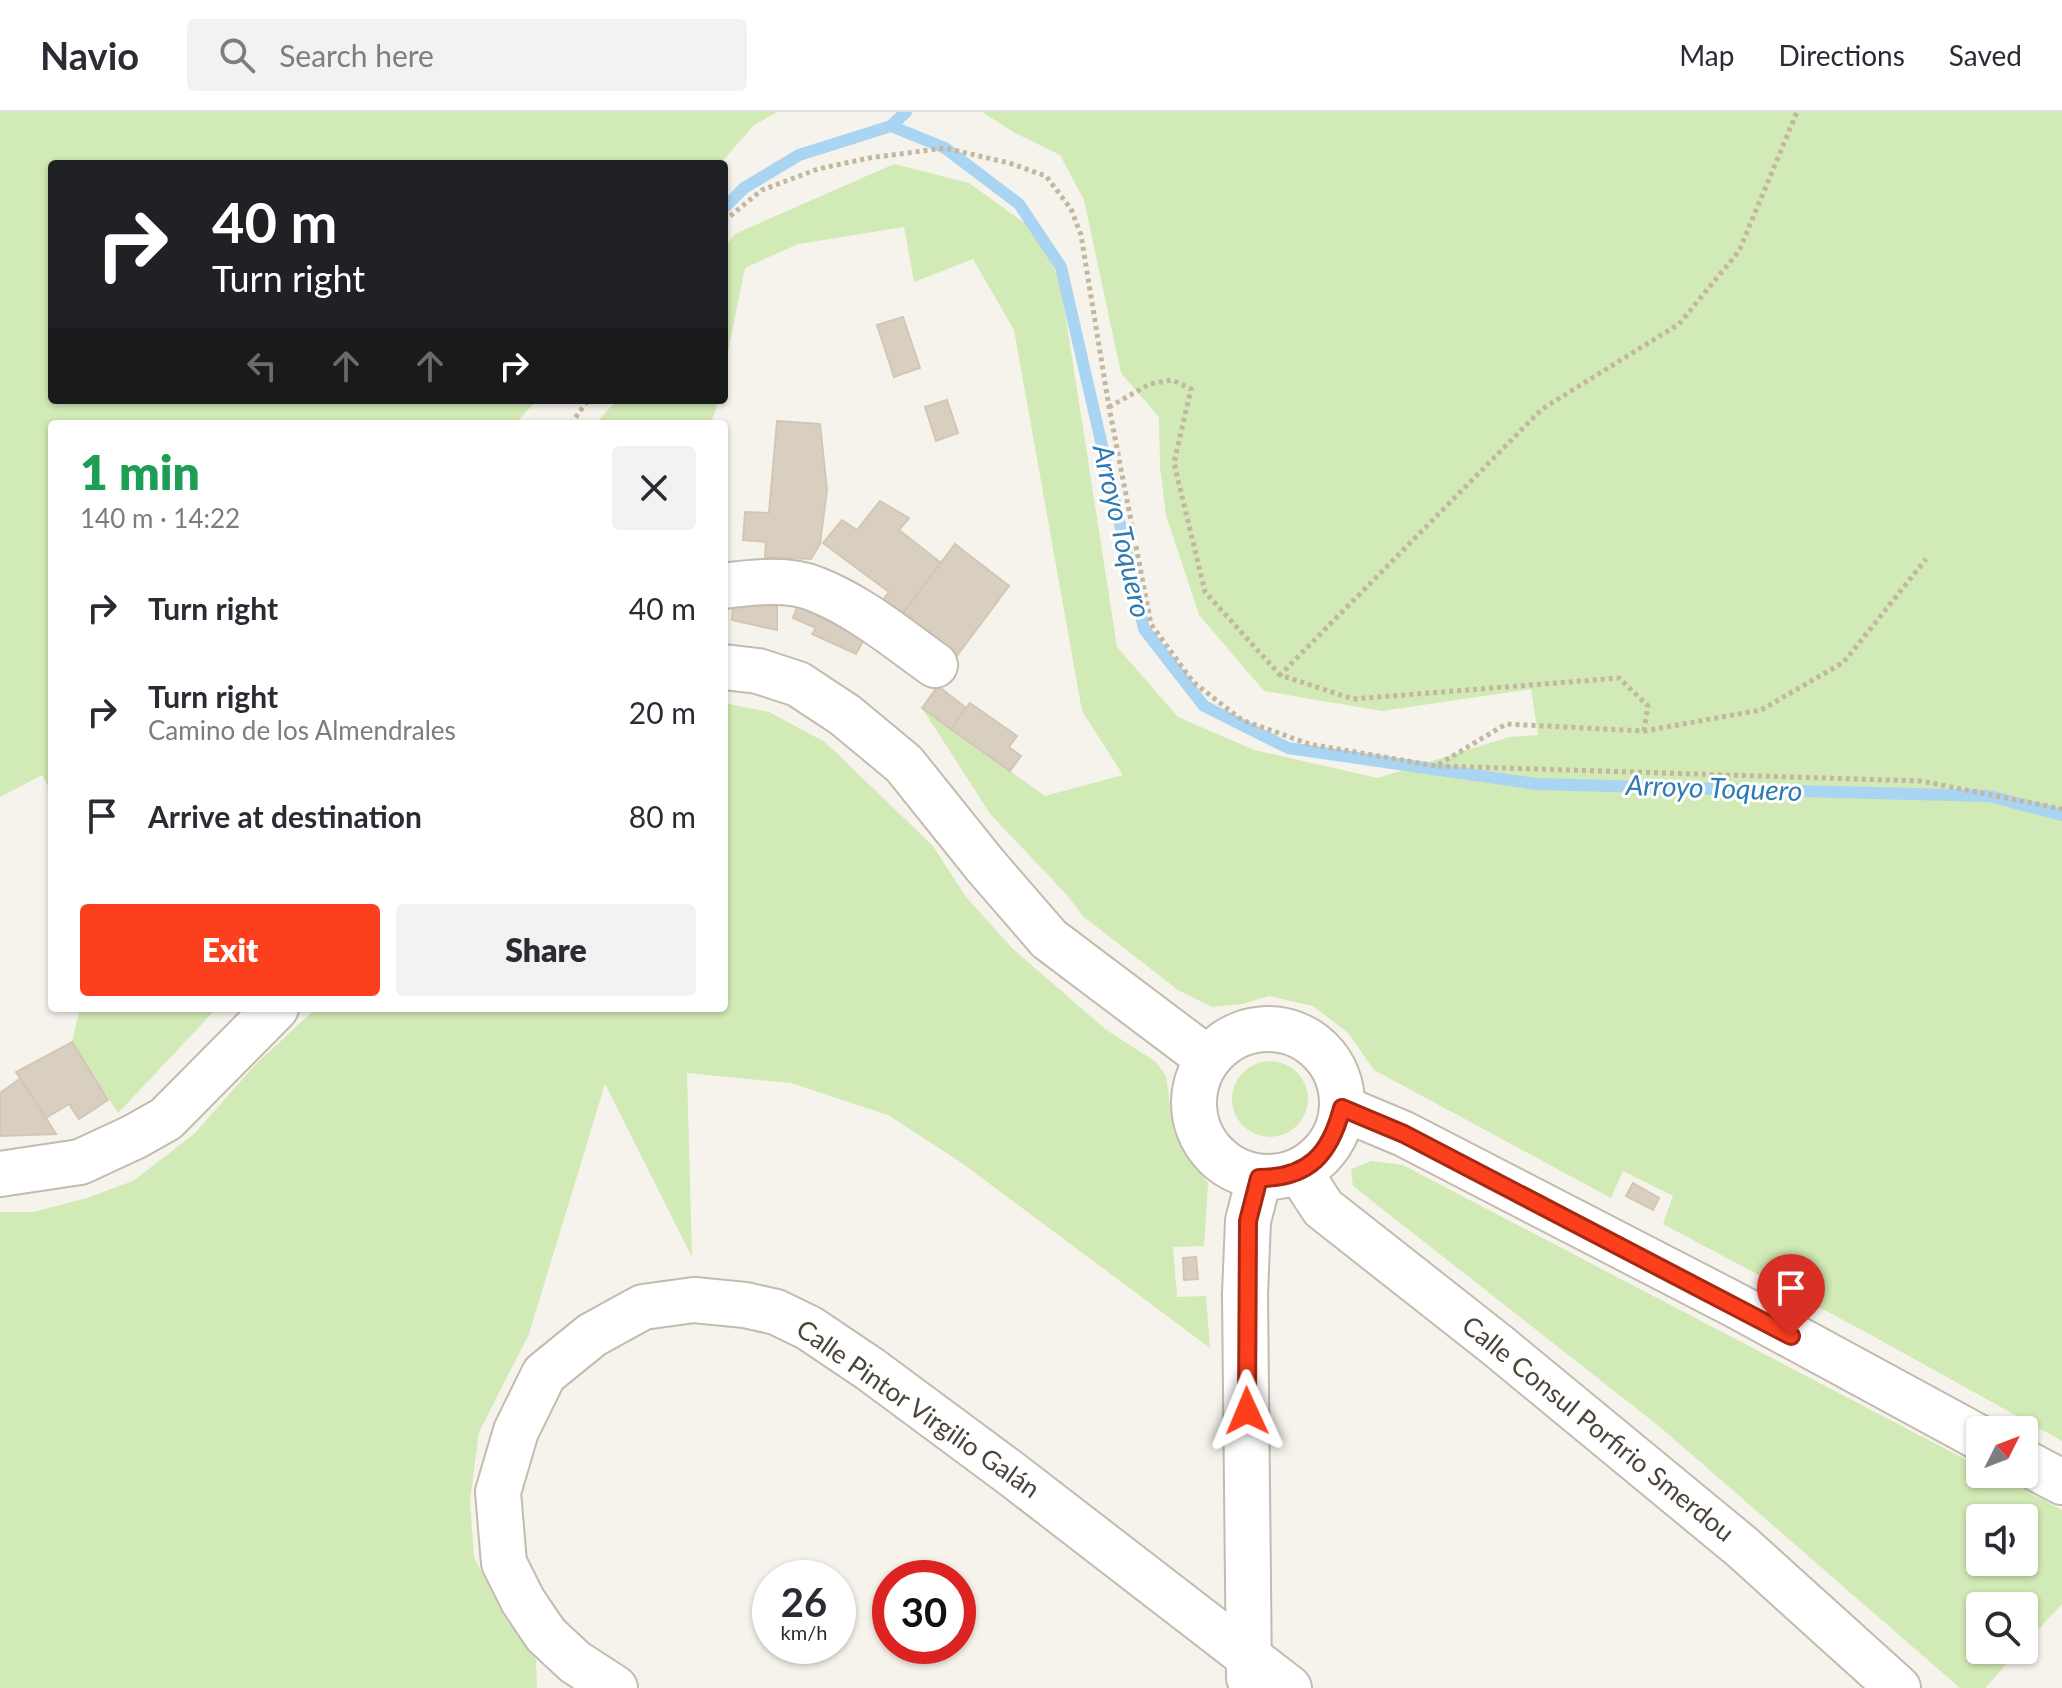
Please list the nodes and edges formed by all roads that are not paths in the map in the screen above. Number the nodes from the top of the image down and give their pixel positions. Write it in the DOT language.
graph roads {
  1 [pos="728,585"];
  2 [pos="935,665"];
  3 [pos="728,667"];
  4 [pos="272,1012"];
  5 [pos="1209,1057"];
  6 [pos="1342,1108"];
  7 [pos="0,1174"];
  8 [pos="1279,1174"];
  9 [pos="1966,1430"];
  10 [pos="2038,1469"];
  11 [pos="2062,1482"];
  12 [pos="1249,1672"];
  13 [pos="615,1688"];
  14 [pos="1289,1688"];
  15 [pos="1898,1688"];
  1 -- 2 [label="street"];
  3 -- 5 [label="street"];
  4 -- 7 [label="street"];
  5 -- 6 [label="street"];
  5 -- 8 [label="street"];
  6 -- 8 [label="street"];
  6 -- 9 [label="street"];
  8 -- 12 [label="street"];
  8 -- 15 [label="street, Calle Consul Porfirio Smerdou"];
  10 -- 11 [label="street"];
  12 -- 13 [label="street, Calle Pintor Virgilio Galán"];
  12 -- 14 [label="street, Calle Pintor Virgilio Galán"];
}
